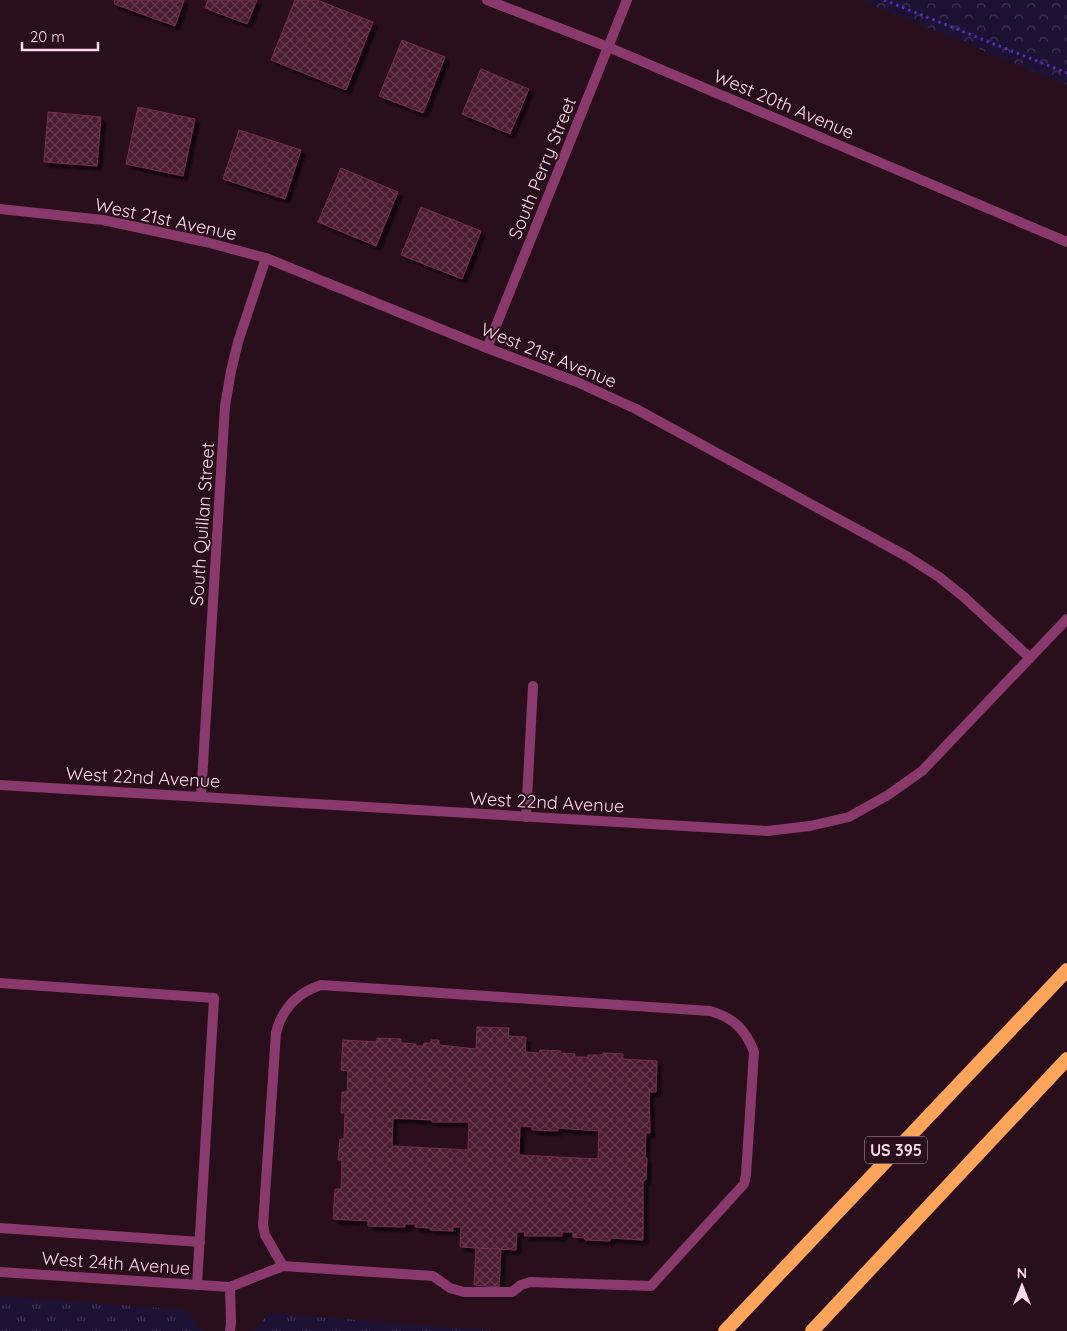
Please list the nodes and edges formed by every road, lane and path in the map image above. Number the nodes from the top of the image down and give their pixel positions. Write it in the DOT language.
graph roads {
  1 [pos="487,0"];
  2 [pos="627,0"];
  3 [pos="884,0"];
  4 [pos="608,47"];
  5 [pos="1067,73"];
  6 [pos="0,209"];
  7 [pos="1067,242"];
  8 [pos="266,258"];
  9 [pos="487,348"];
  10 [pos="1067,618"];
  11 [pos="1030,658"];
  12 [pos="533,686"];
  13 [pos="0,785"];
  14 [pos="201,797"];
  15 [pos="526,817"];
  16 [pos="1067,970"];
  17 [pos="0,983"];
  18 [pos="1067,1059"];
  19 [pos="0,1228"];
  20 [pos="200,1242"];
  21 [pos="283,1266"];
  22 [pos="0,1272"];
  23 [pos="197,1285"];
  24 [pos="230,1287"];
  25 [pos="230,1331"];
  26 [pos="725,1331"];
  27 [pos="812,1331"];
  1 -- 4 [label="street, West 20th Avenue"];
  2 -- 4 [label="street, South Perry Street"];
  3 -- 5 [label="path"];
  4 -- 7 [label="street, West 20th Avenue"];
  4 -- 9 [label="street, South Perry Street"];
  6 -- 8 [label="street, West 21st Avenue"];
  8 -- 9 [label="street, West 21st Avenue"];
  8 -- 14 [label="street, South Quillan Street"];
  9 -- 11 [label="street, West 21st Avenue"];
  10 -- 11 [label="street, West 22nd Avenue"];
  11 -- 15 [label="street, West 22nd Avenue"];
  12 -- 15 [label="street"];
  13 -- 14 [label="street, West 22nd Avenue"];
  14 -- 15 [label="street, West 22nd Avenue"];
  16 -- 26 [label="highway, US 395"];
  17 -- 20 [label="street"];
  18 -- 27 [label="highway"];
  19 -- 20 [label="street"];
  20 -- 23 [label="street"];
  21 -- 21 [label="street"];
  21 -- 24 [label="street"];
  22 -- 23 [label="street, West 24th Avenue"];
  23 -- 24 [label="street, West 24th Avenue"];
  24 -- 25 [label="street"];
}
